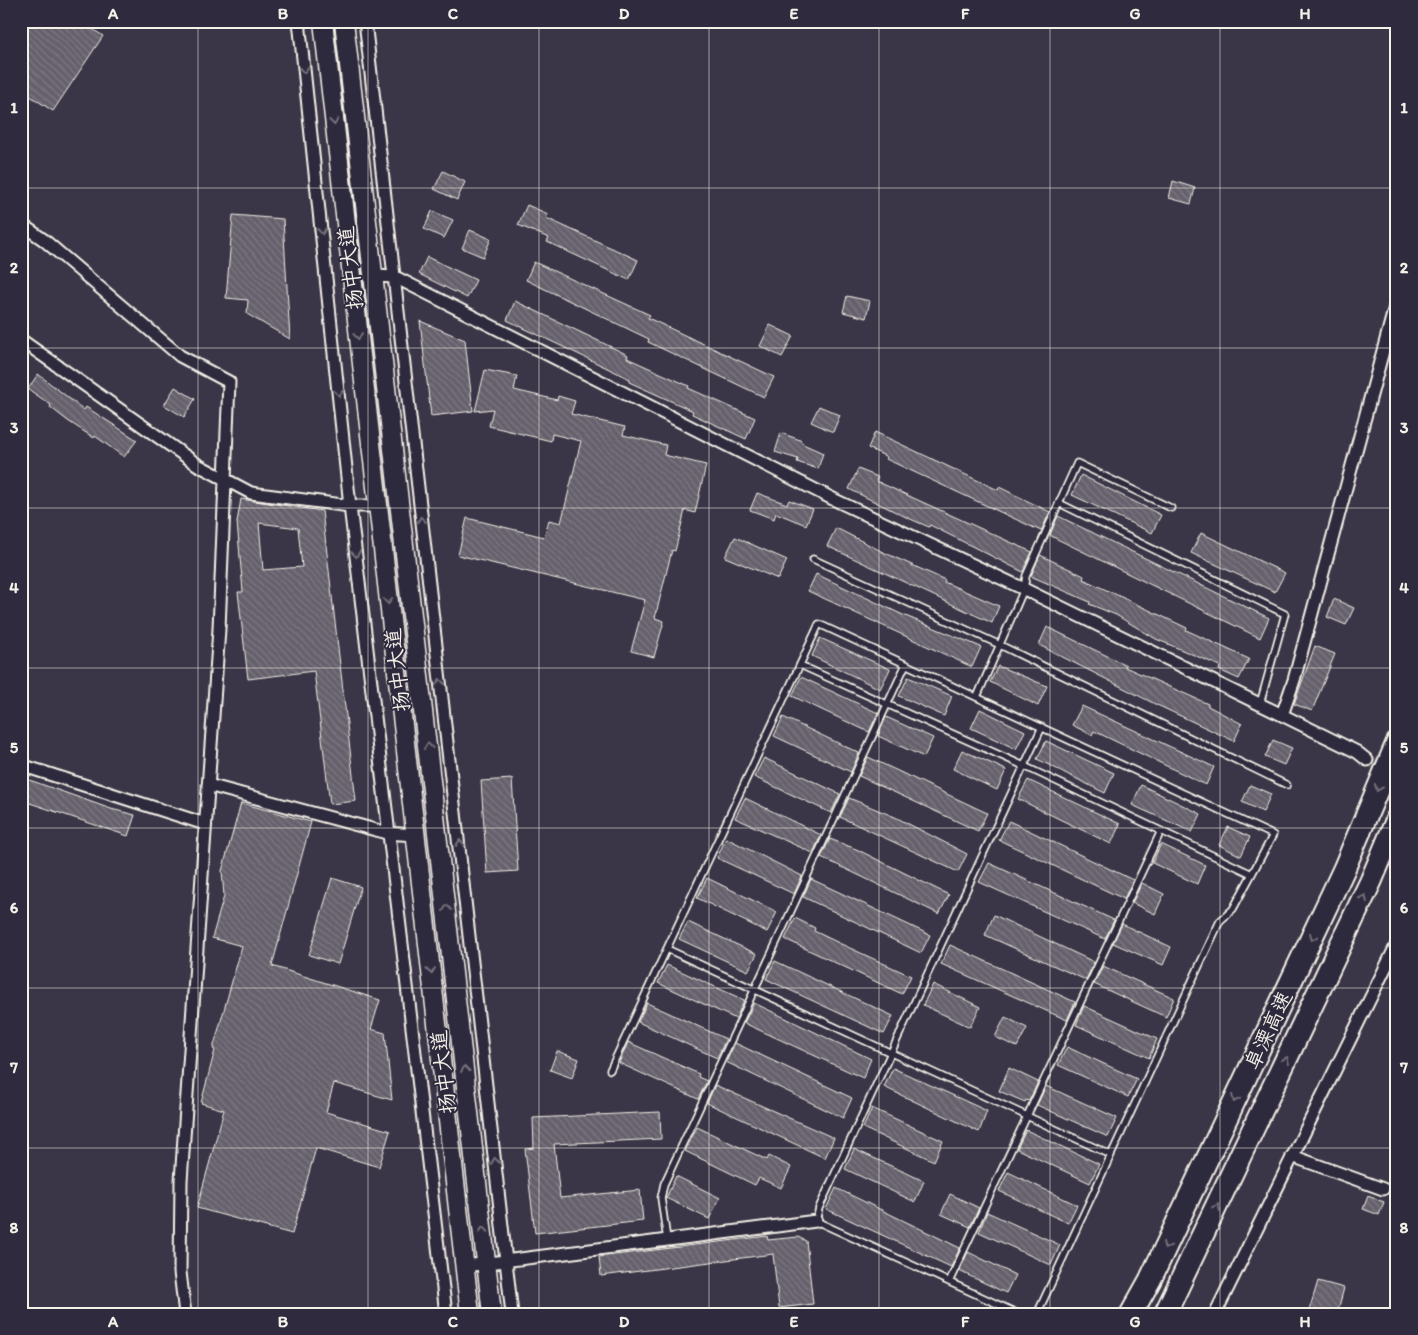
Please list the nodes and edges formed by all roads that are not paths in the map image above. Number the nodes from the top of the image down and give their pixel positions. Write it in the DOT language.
graph roads {
  1 [pos="299,21"];
  2 [pos="323,21"];
  3 [pos="344,21"];
  4 [pos="365,21"];
  5 [pos="21,224"];
  6 [pos="374,276"];
  7 [pos="395,277"];
  8 [pos="351,278"];
  9 [pos="1397,299"];
  10 [pos="21,340"];
  11 [pos="225,480"];
  12 [pos="1059,502"];
  13 [pos="400,505"];
  14 [pos="350,506"];
  15 [pos="377,506"];
  16 [pos="1172,508"];
  17 [pos="812,559"];
  18 [pos="1024,589"];
  19 [pos="1000,645"];
  20 [pos="906,664"];
  21 [pos="800,665"];
  22 [pos="977,697"];
  23 [pos="887,704"];
  24 [pos="1260,704"];
  25 [pos="1282,715"];
  26 [pos="1042,727"];
  27 [pos="1397,743"];
  28 [pos="1367,760"];
  29 [pos="21,765"];
  30 [pos="1024,766"];
  31 [pos="208,785"];
  32 [pos="1287,785"];
  33 [pos="1397,819"];
  34 [pos="206,824"];
  35 [pos="1161,831"];
  36 [pos="388,833"];
  37 [pos="438,834"];
  38 [pos="414,836"];
  39 [pos="1252,874"];
  40 [pos="1397,944"];
  41 [pos="667,949"];
  42 [pos="754,990"];
  43 [pos="891,1053"];
  44 [pos="610,1070"];
  45 [pos="1027,1116"];
  46 [pos="471,1119"];
  47 [pos="449,1122"];
  48 [pos="1111,1155"];
  49 [pos="1292,1156"];
  50 [pos="1383,1189"];
  51 [pos="816,1221"];
  52 [pos="667,1240"];
  53 [pos="506,1261"];
  54 [pos="487,1263"];
  55 [pos="465,1266"];
  56 [pos="949,1282"];
  57 [pos="185,1314"];
  58 [pos="446,1314"];
  59 [pos="470,1314"];
  60 [pos="492,1314"];
  61 [pos="512,1314"];
  62 [pos="1019,1314"];
  63 [pos="1037,1314"];
  64 [pos="1132,1314"];
  65 [pos="1164,1314"];
  66 [pos="1215,1314"];
  1 -- 14 [label="street, one-way"];
  2 -- 8 [label="main road, 扬中大道, one-way"];
  3 -- 6 [label="main road, 扬中大道"];
  4 -- 7 [label="street"];
  5 -- 11 [label="street"];
  6 -- 7 [label="street"];
  6 -- 8 [label="main road"];
  6 -- 13 [label="main road, 扬中大道"];
  7 -- 18 [label="street"];
  53 -- 7 [label="street, one-way"];
  8 -- 15 [label="main road, 扬中大道, one-way"];
  9 -- 25 [label="street"];
  10 -- 11 [label="street"];
  11 -- 14 [label="street"];
  11 -- 31 [label="street"];
  12 -- 16 [label="lane"];
  12 -- 18 [label="lane"];
  12 -- 24 [label="lane"];
  13 -- 15 [label="main road"];
  37 -- 13 [label="main road, 扬中大道, one-way"];
  14 -- 15 [label="street"];
  14 -- 36 [label="street, one-way"];
  15 -- 38 [label="main road, 扬中大道, one-way"];
  17 -- 19 [label="lane"];
  18 -- 19 [label="lane"];
  18 -- 24 [label="street"];
  19 -- 22 [label="lane"];
  19 -- 32 [label="lane"];
  20 -- 21 [label="lane"];
  20 -- 22 [label="lane"];
  20 -- 23 [label="lane"];
  21 -- 23 [label="lane"];
  21 -- 41 [label="lane"];
  22 -- 26 [label="lane"];
  23 -- 30 [label="lane"];
  23 -- 42 [label="lane"];
  24 -- 25 [label="street"];
  25 -- 28 [label="street"];
  26 -- 30 [label="lane"];
  26 -- 39 [label="lane"];
  27 -- 64 [label="highway, 阜溧高速, one-way"];
  29 -- 34 [label="street"];
  30 -- 35 [label="lane"];
  30 -- 43 [label="lane"];
  31 -- 34 [label="street"];
  31 -- 36 [label="street"];
  65 -- 33 [label="highway, 阜溧高速, one-way"];
  34 -- 57 [label="street"];
  35 -- 39 [label="lane"];
  35 -- 45 [label="lane"];
  36 -- 38 [label="street"];
  36 -- 58 [label="street"];
  37 -- 38 [label="main road"];
  46 -- 37 [label="main road, 扬中大道, one-way"];
  38 -- 47 [label="main road, 扬中大道, one-way"];
  39 -- 48 [label="lane"];
  40 -- 49 [label="street"];
  41 -- 42 [label="lane"];
  41 -- 44 [label="lane"];
  42 -- 43 [label="lane"];
  42 -- 52 [label="lane"];
  43 -- 45 [label="lane"];
  43 -- 51 [label="lane"];
  45 -- 48 [label="lane"];
  45 -- 56 [label="lane"];
  46 -- 47 [label="main road"];
  54 -- 46 [label="main road, 扬中大道, one-way"];
  47 -- 55 [label="main road, 扬中大道"];
  48 -- 63 [label="lane"];
  49 -- 50 [label="street"];
  49 -- 66 [label="street"];
  51 -- 52 [label="street"];
  51 -- 56 [label="lane"];
  52 -- 53 [label="street"];
  53 -- 54 [label="street"];
  53 -- 61 [label="street"];
  54 -- 55 [label="street"];
  54 -- 60 [label="main road, 扬中大道"];
  55 -- 59 [label="main road, 扬中大道"];
  56 -- 62 [label="lane"];
}
